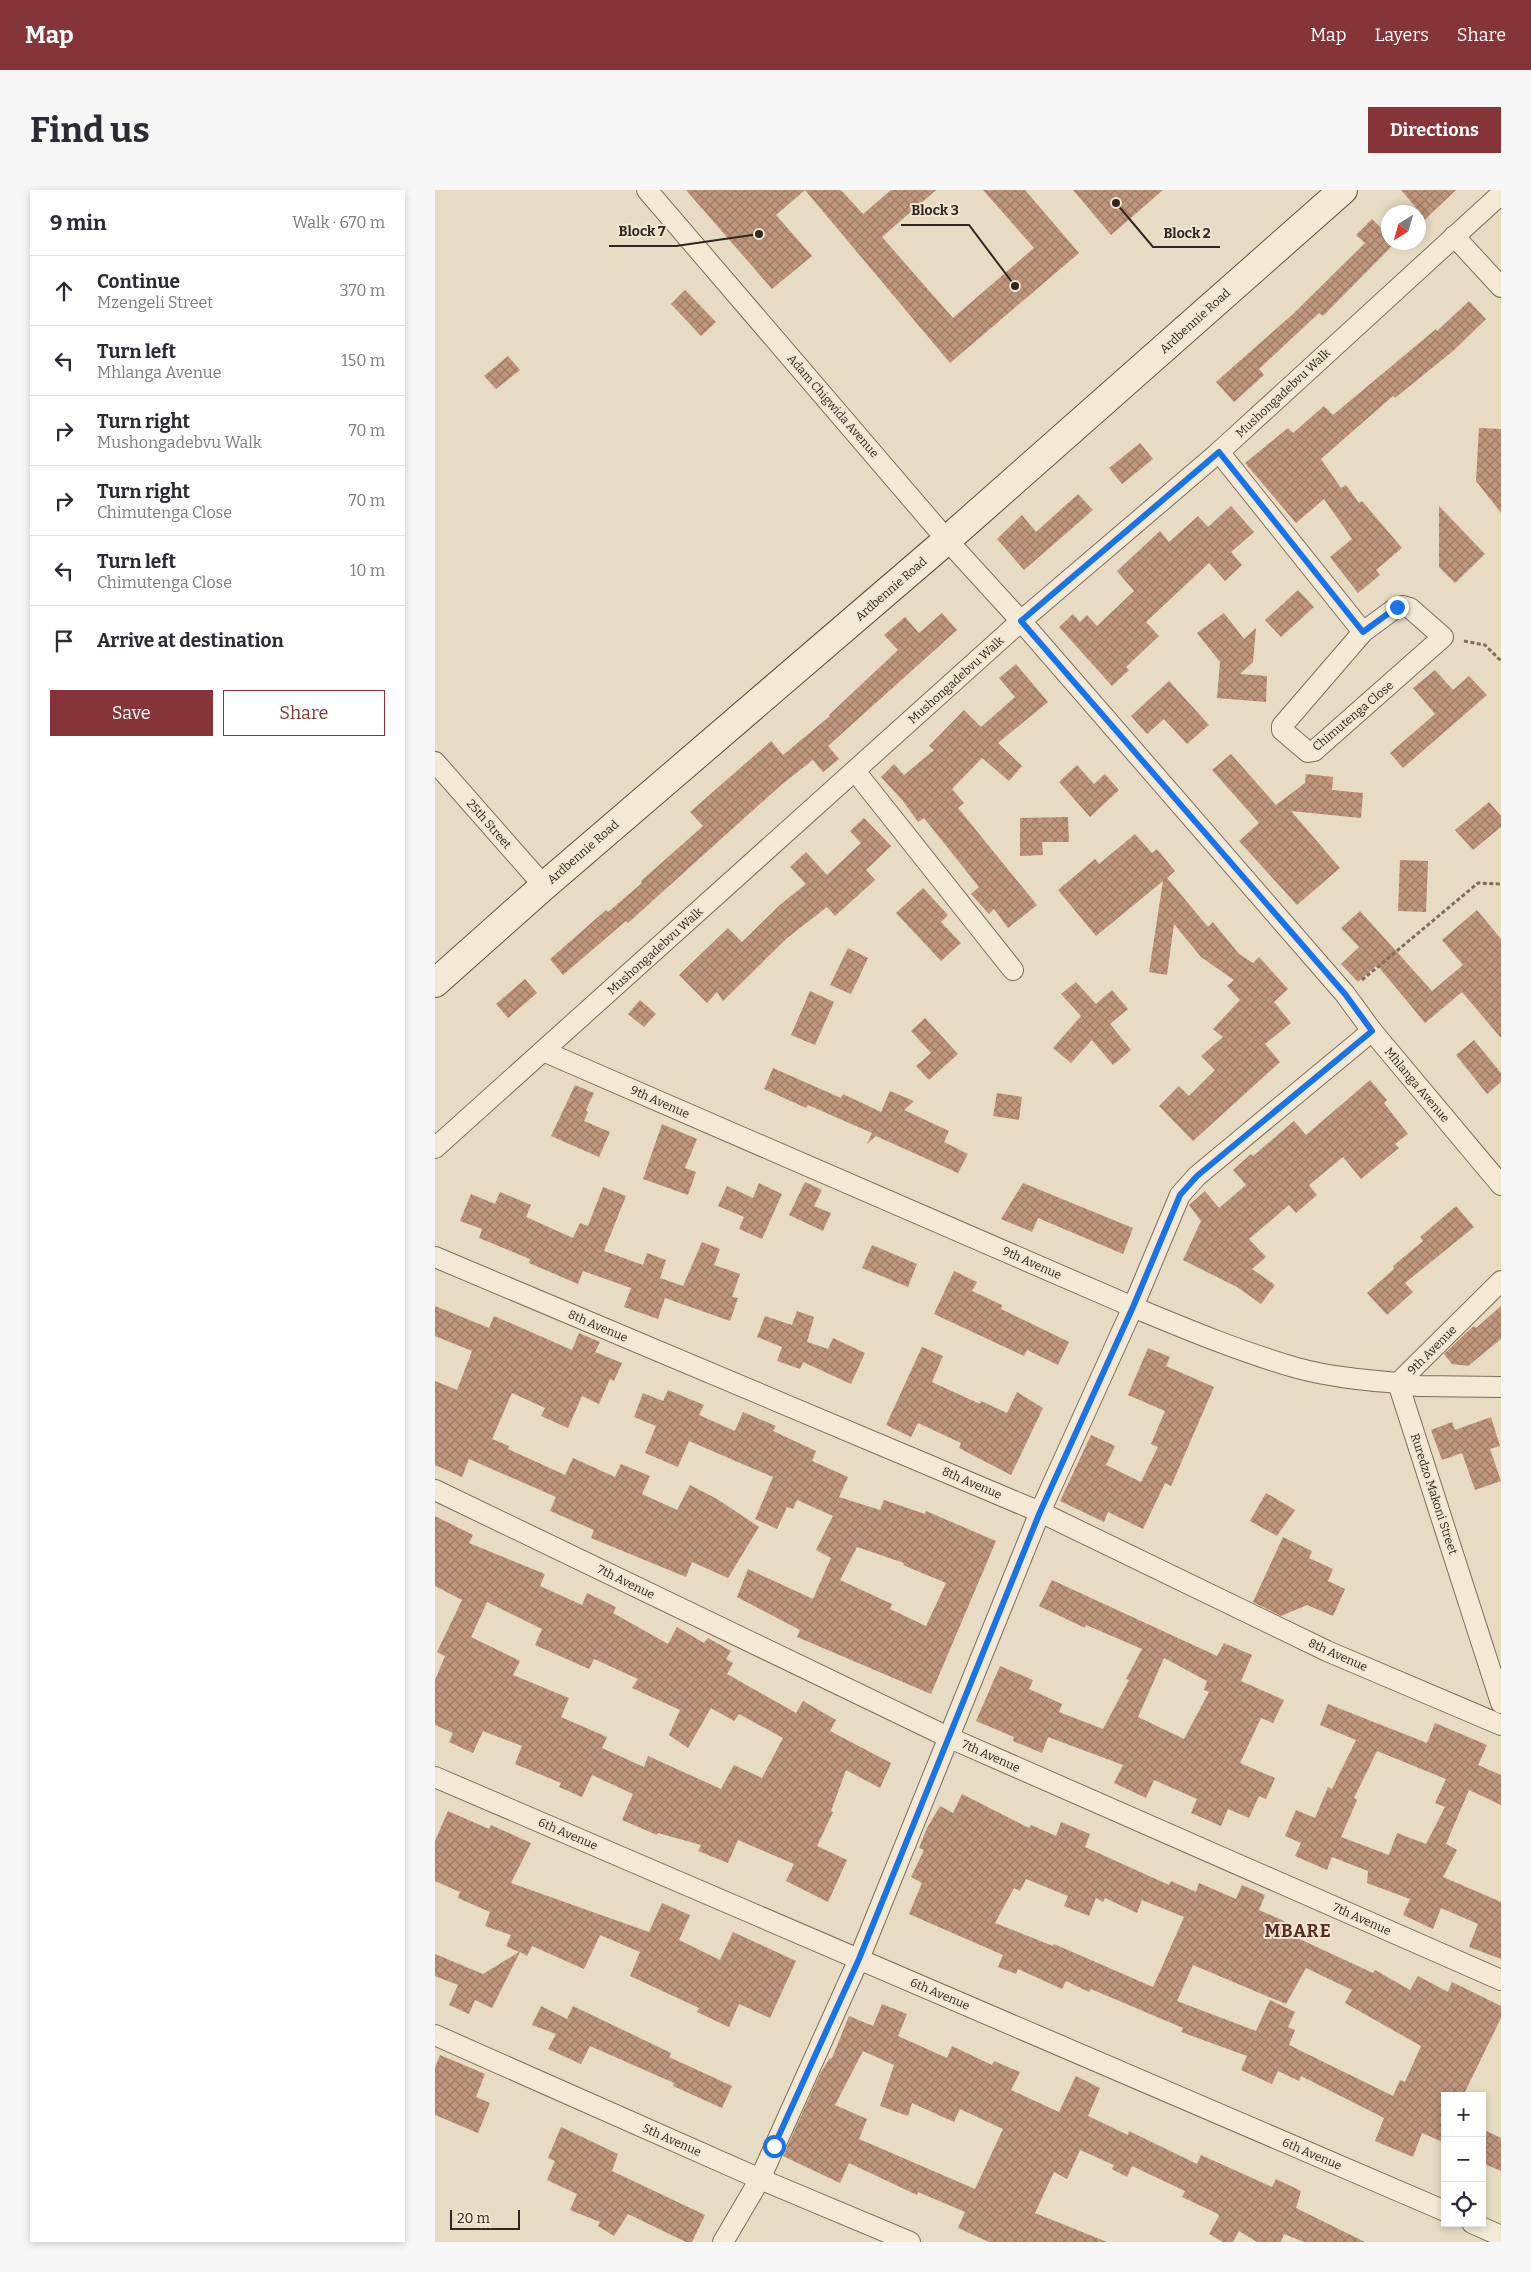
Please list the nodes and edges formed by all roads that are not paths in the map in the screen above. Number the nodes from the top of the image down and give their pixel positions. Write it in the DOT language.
graph roads {
  1 [pos="647,190"];
  2 [pos="1343,190"];
  3 [pos="1501,194"];
  4 [pos="1454,236"];
  5 [pos="1501,287"];
  6 [pos="1219,452"];
  7 [pos="947,540"];
  8 [pos="1021,621"];
  9 [pos="1363,632"];
  10 [pos="435,762"];
  11 [pos="855,771"];
  12 [pos="544,886"];
  13 [pos="1013,970"];
  14 [pos="435,983"];
  15 [pos="1372,1031"];
  16 [pos="543,1051"];
  17 [pos="435,1148"];
  18 [pos="1501,1185"];
  19 [pos="435,1257"];
  20 [pos="1501,1281"];
  21 [pos="1133,1307"];
  22 [pos="1398,1383"];
  23 [pos="1501,1387"];
  24 [pos="435,1490"];
  25 [pos="1040,1512"];
  26 [pos="1501,1703"];
  27 [pos="1501,1725"];
  28 [pos="950,1738"];
  29 [pos="435,1777"];
  30 [pos="859,1959"];
  31 [pos="1501,1980"];
  32 [pos="435,2035"];
  33 [pos="760,2179"];
  34 [pos="1441,2209"];
  35 [pos="1481,2227"];
  36 [pos="1501,2236"];
  37 [pos="723,2242"];
  38 [pos="910,2242"];
  1 -- 7 [label="street, Adam Chigwida Avenue"];
  2 -- 7 [label="main road, Ardbennie Road"];
  3 -- 4 [label="street, Mushongadebvu Walk"];
  4 -- 5 [label="street"];
  4 -- 6 [label="street, Mushongadebvu Walk"];
  6 -- 8 [label="street, Mushongadebvu Walk"];
  6 -- 9 [label="street"];
  7 -- 8 [label="street, Adam Chigwida Avenue"];
  7 -- 12 [label="main road, Ardbennie Road"];
  8 -- 11 [label="street, Mushongadebvu Walk"];
  8 -- 15 [label="street, Mhlanga Avenue"];
  9 -- 9 [label="street, Chimutenga Close"];
  10 -- 12 [label="street, 25th Street"];
  11 -- 13 [label="street"];
  11 -- 16 [label="street, Mushongadebvu Walk"];
  12 -- 14 [label="main road, Ardbennie Road"];
  15 -- 18 [label="street, Mhlanga Avenue"];
  15 -- 21 [label="street"];
  16 -- 17 [label="street, Mushongadebvu Walk"];
  16 -- 21 [label="street, 9th Avenue"];
  19 -- 25 [label="street, 8th Avenue"];
  20 -- 22 [label="street, 9th Avenue"];
  21 -- 22 [label="street, 9th Avenue"];
  21 -- 25 [label="street"];
  22 -- 23 [label="street"];
  22 -- 26 [label="street, Ruredzo Makoni Street"];
  24 -- 28 [label="street, 7th Avenue"];
  25 -- 27 [label="street, 8th Avenue"];
  25 -- 28 [label="street"];
  28 -- 30 [label="street"];
  28 -- 31 [label="street, 7th Avenue"];
  29 -- 30 [label="street, 6th Avenue"];
  30 -- 33 [label="street"];
  30 -- 34 [label="street, 6th Avenue"];
  32 -- 33 [label="street, 5th Avenue"];
  33 -- 37 [label="street"];
  33 -- 38 [label="street, 5th Avenue"];
  35 -- 36 [label="street"];
}
